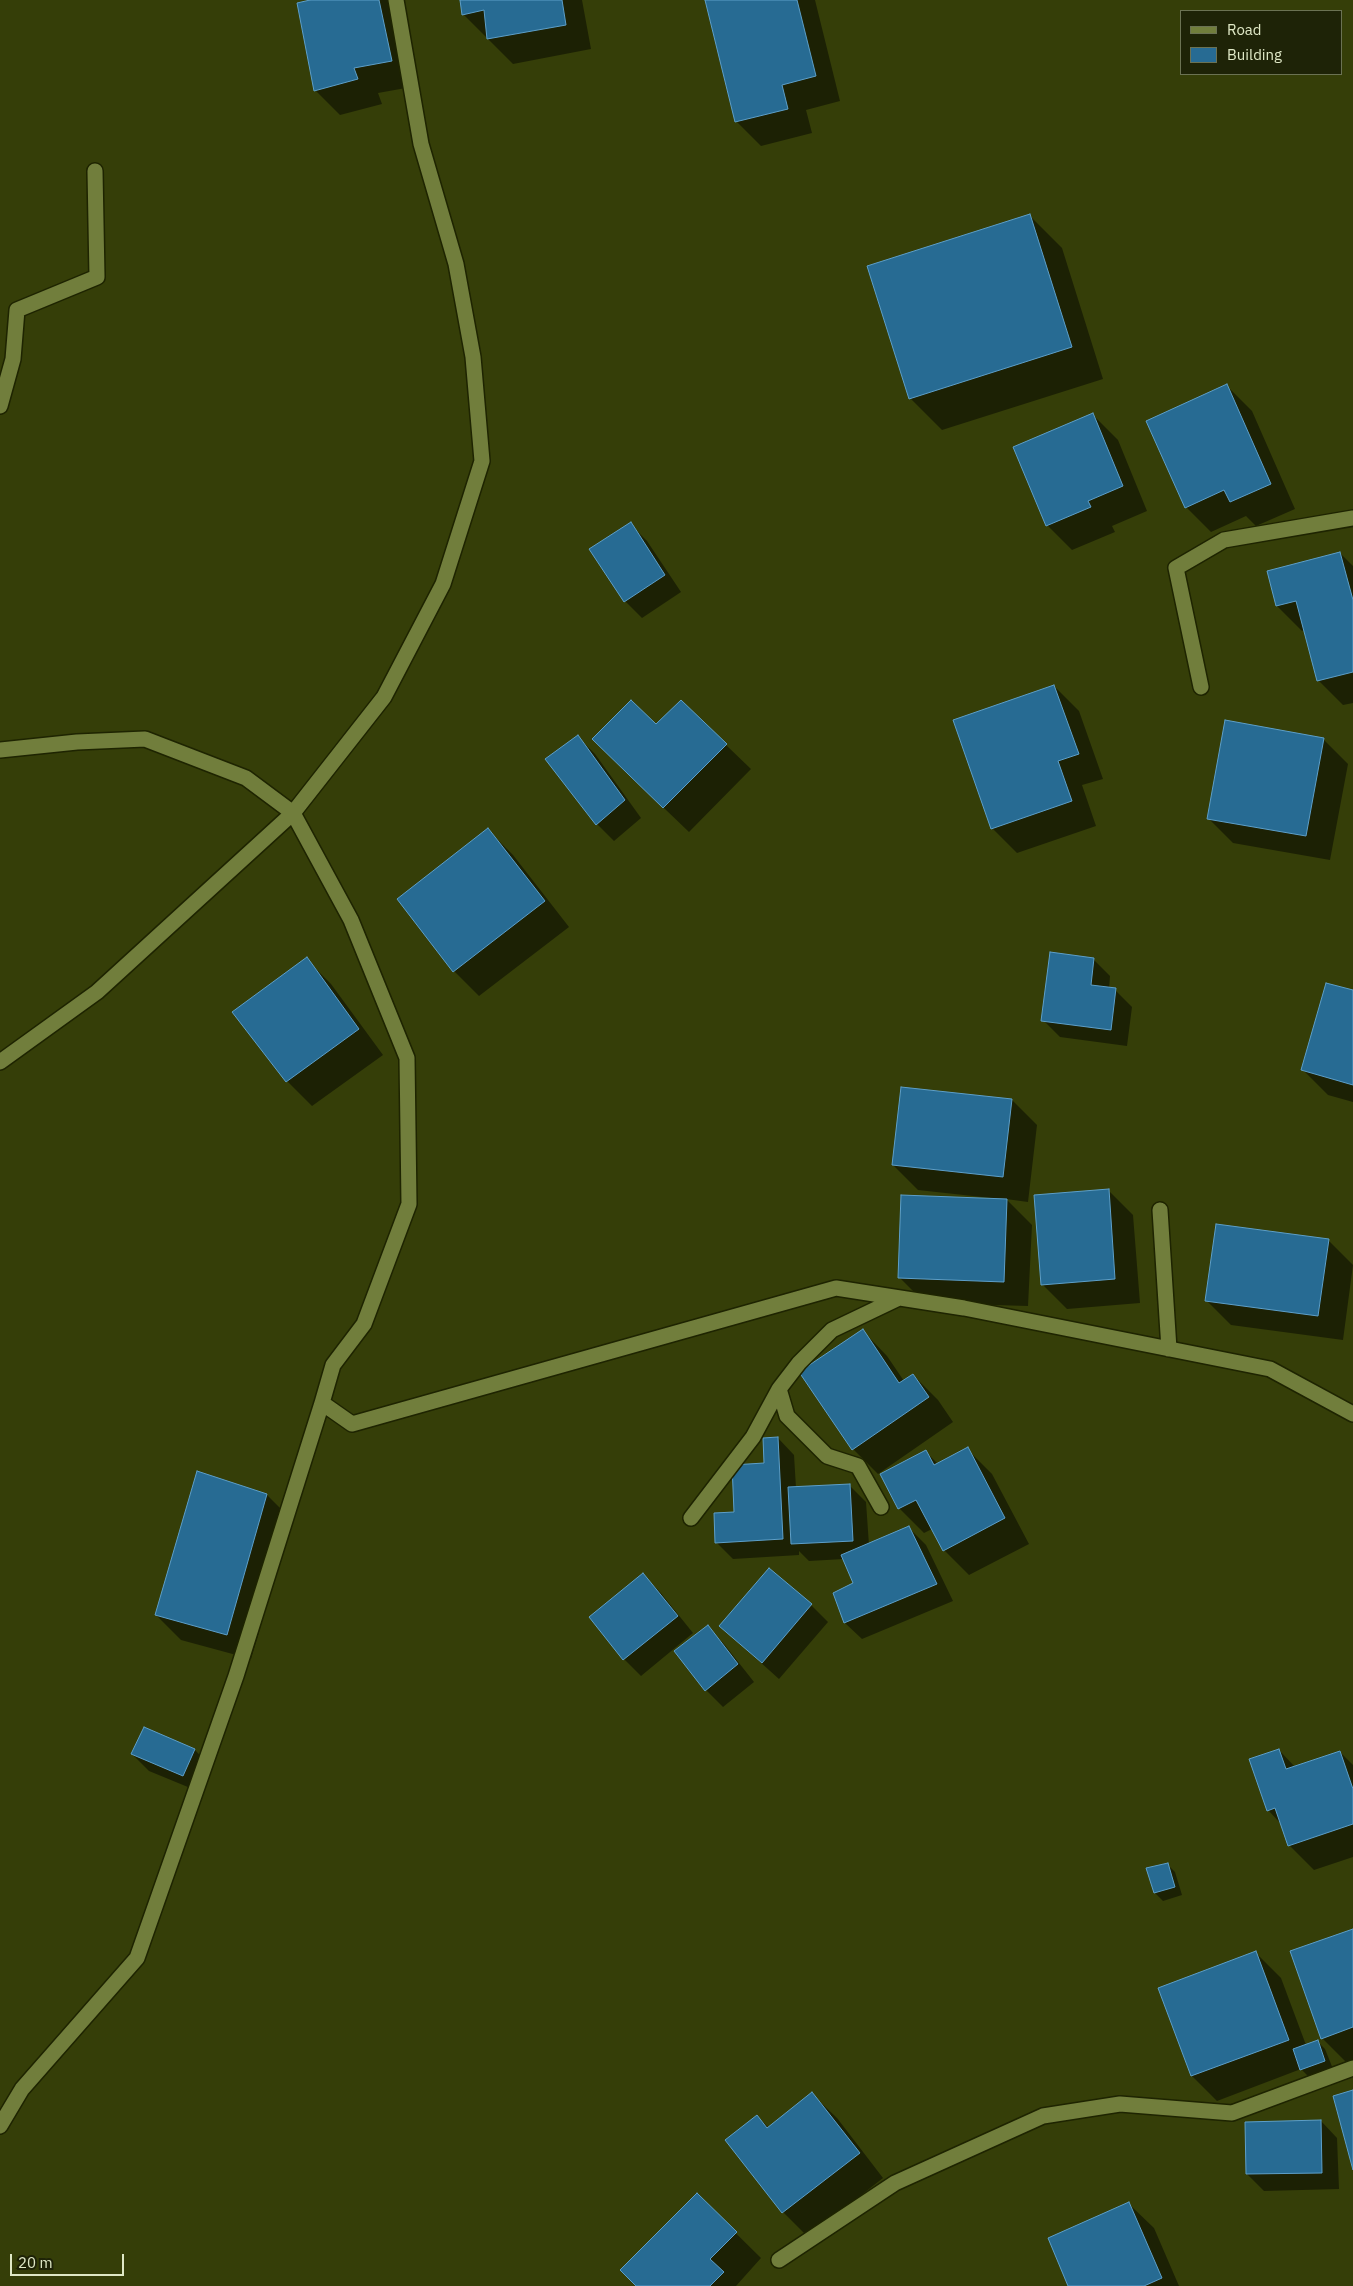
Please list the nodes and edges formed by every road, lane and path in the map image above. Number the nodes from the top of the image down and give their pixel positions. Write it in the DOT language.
graph roads {
  1 [pos="396,0"];
  2 [pos="95,171"];
  3 [pos="0,406"];
  4 [pos="1353,518"];
  5 [pos="1201,687"];
  6 [pos="0,750"];
  7 [pos="293,812"];
  8 [pos="0,1062"];
  9 [pos="1160,1210"];
  10 [pos="899,1298"];
  11 [pos="1169,1349"];
  12 [pos="779,1389"];
  13 [pos="322,1403"];
  14 [pos="1353,1414"];
  15 [pos="882,1507"];
  16 [pos="691,1518"];
  17 [pos="1353,2068"];
  18 [pos="0,2126"];
  19 [pos="779,2260"];
  1 -- 7 [label="street"];
  2 -- 3 [label="street"];
  4 -- 5 [label="street"];
  6 -- 7 [label="street"];
  7 -- 8 [label="street"];
  7 -- 13 [label="street"];
  9 -- 11 [label="street"];
  10 -- 11 [label="street"];
  10 -- 12 [label="street"];
  10 -- 13 [label="street"];
  11 -- 14 [label="street"];
  12 -- 15 [label="street"];
  12 -- 16 [label="street"];
  13 -- 18 [label="street"];
  17 -- 19 [label="street"];
}
